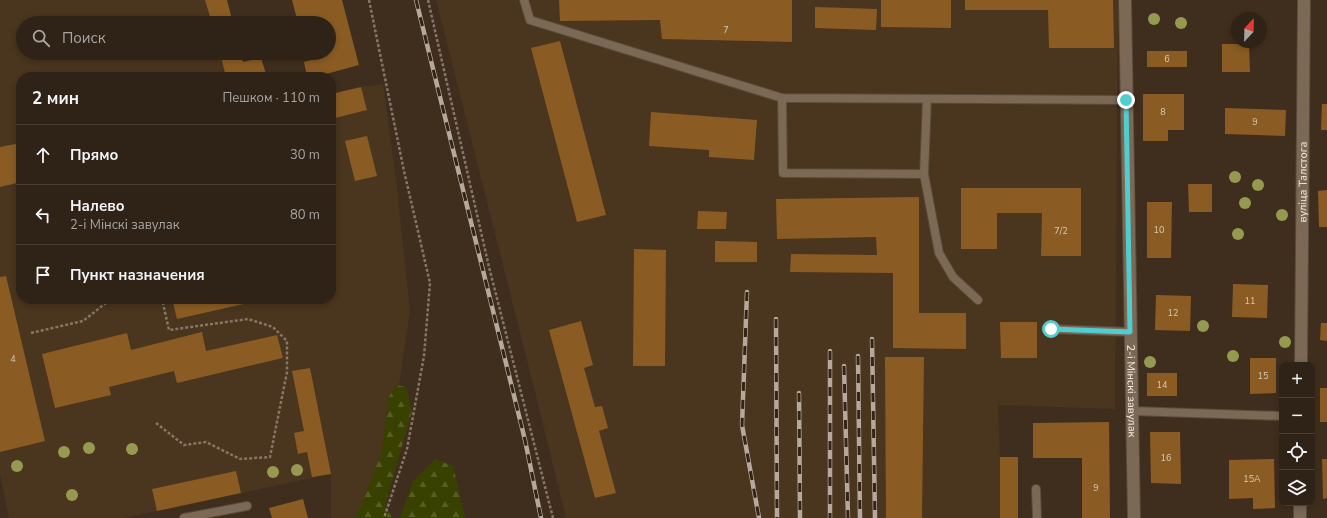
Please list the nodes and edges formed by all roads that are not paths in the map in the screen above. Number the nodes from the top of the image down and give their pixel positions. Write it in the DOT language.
graph roads {
  1 [pos="524,0"];
  2 [pos="1125,0"];
  3 [pos="1304,0"];
  4 [pos="782,98"];
  5 [pos="927,99"];
  6 [pos="1126,100"];
  7 [pos="924,174"];
  8 [pos="978,300"];
  9 [pos="1051,329"];
  10 [pos="1130,332"];
  11 [pos="1301,362"];
  12 [pos="1132,411"];
  13 [pos="1279,416"];
  14 [pos="1036,489"];
  15 [pos="247,506"];
  16 [pos="1300,506"];
  17 [pos="184,518"];
  18 [pos="1036,518"];
  19 [pos="1134,518"];
  20 [pos="1300,518"];
  1 -- 4 [label="lane"];
  2 -- 6 [label="street, 2-і Мінскі завулак"];
  3 -- 11 [label="street, вуліца Талстога"];
  4 -- 5 [label="lane"];
  4 -- 7 [label="lane"];
  5 -- 6 [label="lane"];
  5 -- 7 [label="lane"];
  6 -- 10 [label="street, 2-і Мінскі завулак"];
  7 -- 8 [label="lane"];
  9 -- 10 [label="lane"];
  10 -- 12 [label="street, 2-і Мінскі завулак"];
  12 -- 13 [label="lane"];
  12 -- 19 [label="street, 2-і Мінскі завулак"];
  14 -- 18 [label="lane"];
  15 -- 17 [label="lane"];
  16 -- 20 [label="street"];
}
